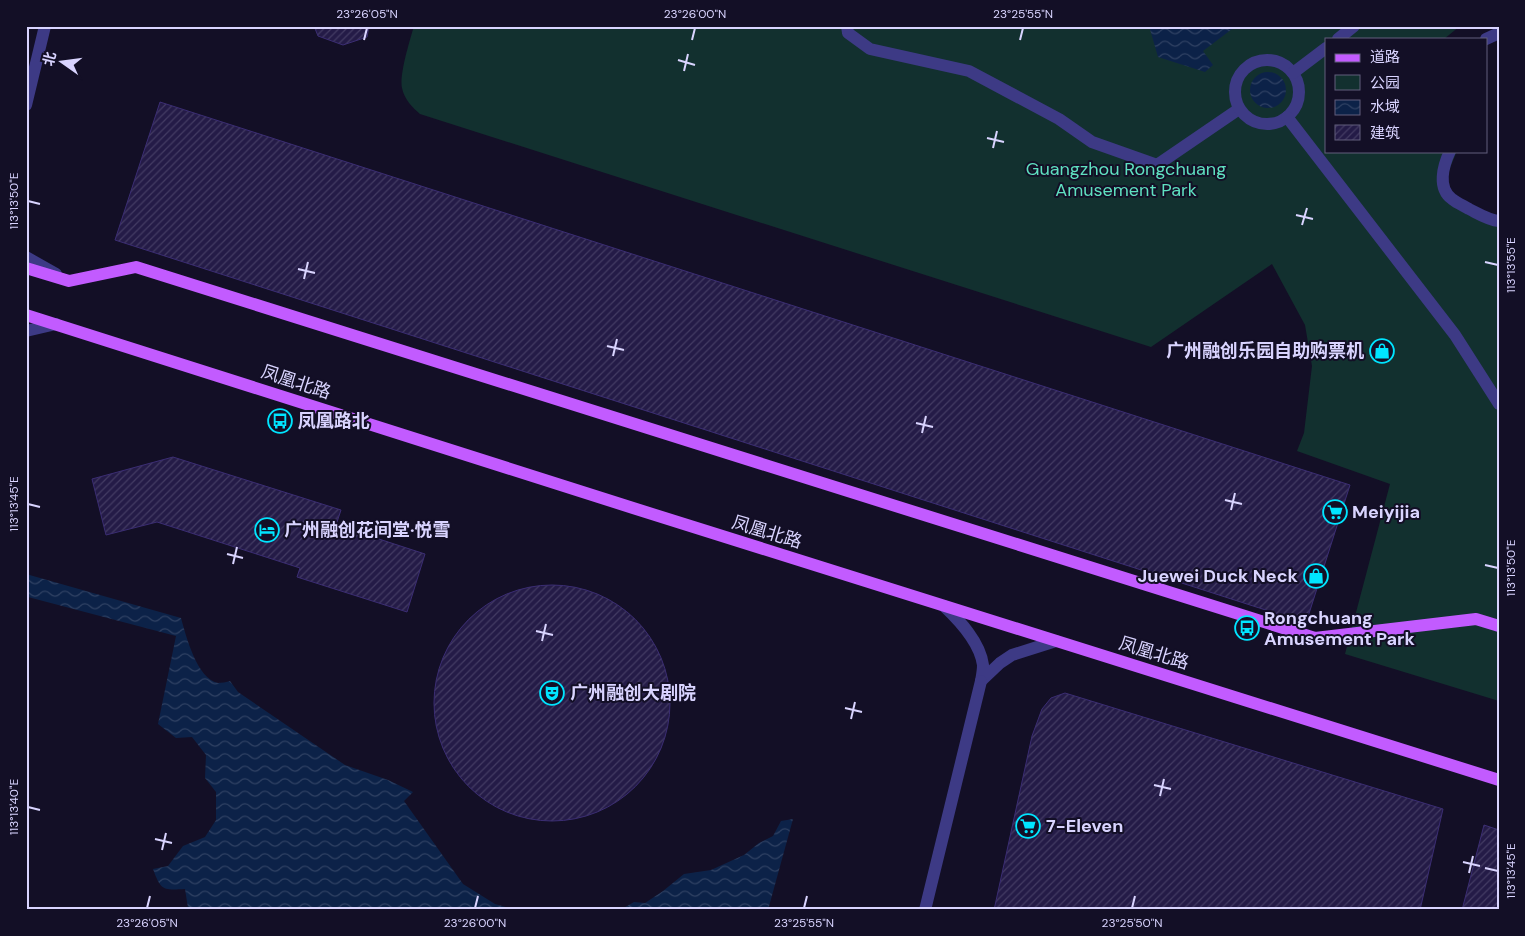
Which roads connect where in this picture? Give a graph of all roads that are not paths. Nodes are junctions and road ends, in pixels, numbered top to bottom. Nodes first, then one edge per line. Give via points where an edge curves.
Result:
1 (45, 26) edge
2 (847, 26) edge
3 (1354, 26) edge
4 (1339, 38) edge
5 (1325, 49) edge
6 (1293, 73) junction
7 (26, 105) edge
8 (1239, 109) junction
9 (1287, 117) junction
10 (1450, 152) edge
11 (1499, 221) edge
12 (26, 257) edge
13 (26, 268) edge
14 (69, 281) junction
15 (26, 315) edge
16 (56, 324) junction
17 (26, 331) edge
18 (1499, 404) edge
19 (944, 606) junction
20 (1499, 626) edge
21 (1056, 641) junction
22 (982, 681) junction
23 (1499, 780) edge
24 (925, 910) edge

1 - 7 street
2 - 8 street via 848,33 870,49 969,71 1060,119 1092,142 1157,165
3 - 4 street
5 - 6 street
6 - 8 street via 1280,62 1272,60 1249,65 1235,85
6 - 9 street via 1299,88 1298,96
8 - 9 street via 1257,123 1273,124
9 - 18 street via 1455,335
10 - 11 street via 1442,180 1444,190 1451,199
12 - 14 street
13 - 14 main road
14 - 20 main road via 136,267 1315,638 1476,619
15 - 16 main road, 凤凰北路
16 - 17 street
16 - 19 main road, 凤凰北路
19 - 21 main road, 凤凰北路
19 - 22 street via 957,618 980,652
21 - 22 street via 1012,655 1000,662
21 - 23 main road, 凤凰北路
22 - 24 street

